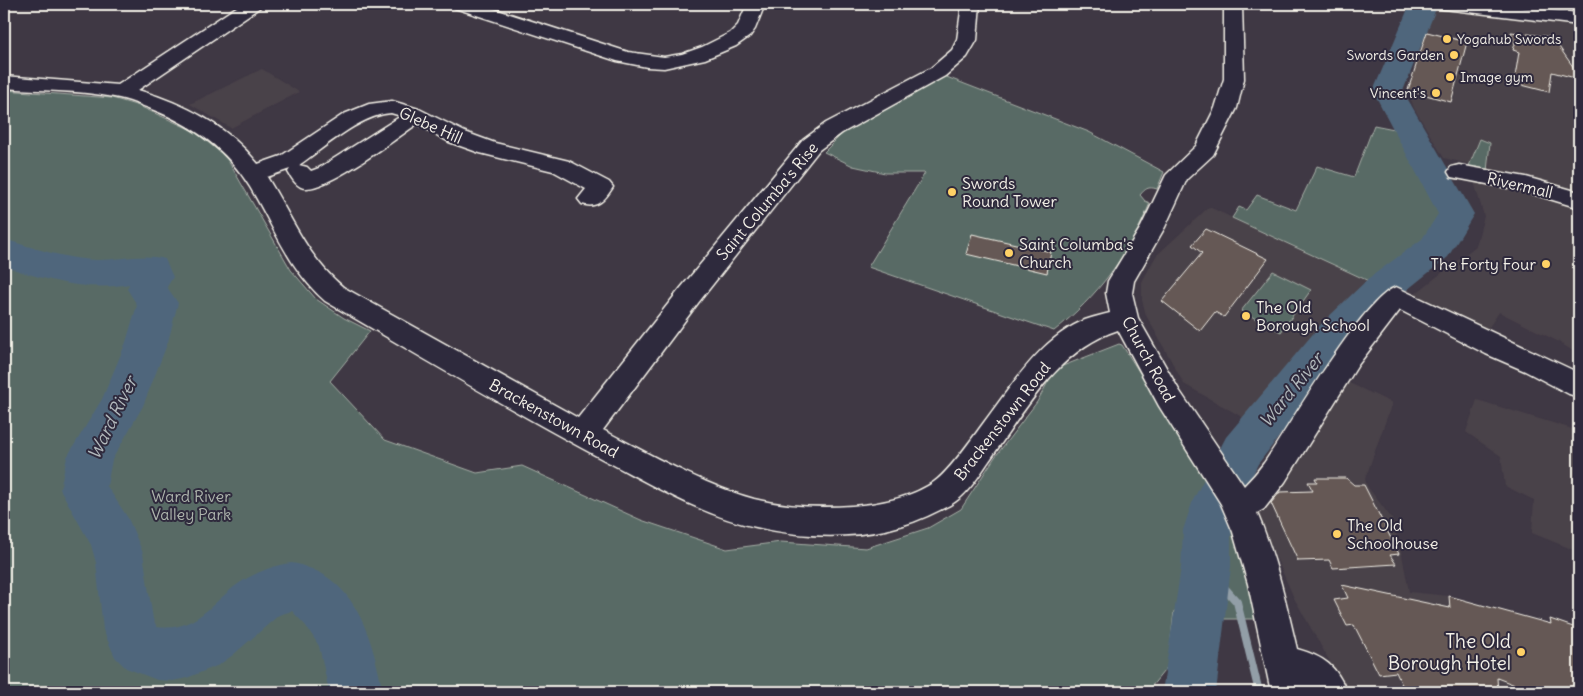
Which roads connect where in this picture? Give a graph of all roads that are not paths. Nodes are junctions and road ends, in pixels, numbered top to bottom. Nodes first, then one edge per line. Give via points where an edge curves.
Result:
1 (253, 4) edge
2 (461, 4) edge
3 (756, 4) edge
4 (971, 4) edge
5 (1234, 4) edge
6 (1450, 4) edge
7 (1579, 19) edge
8 (4, 82) edge
9 (121, 92) junction
10 (416, 116) junction
11 (298, 172) dead end
12 (1460, 172) dead end
13 (254, 174) junction
14 (590, 199) dead end
15 (1579, 200) edge
16 (1125, 318) junction
17 (1579, 386) edge
18 (582, 435) junction
19 (1236, 502) junction
20 (1286, 678) edge
21 (1329, 692) edge

1 - 9 street
2 - 3 street via 624,57 646,62 670,62 693,57 735,39 744,31
4 - 18 street, Saint Columba's Rise via 967,40 960,53 938,72 834,128 811,145
5 - 16 street, Church Road via 1231,95 1205,150 1177,176 1122,281 1119,293
6 - 7 street
8 - 9 street, Brackenstown Road
9 - 13 street, Brackenstown Road via 176,111 210,129 231,146
10 - 11 street via 327,172 307,181
10 - 13 street, Glebe Hill via 392,107 376,108 352,119 289,161
10 - 14 street, Glebe Hill via 472,143 560,166 601,188
12 - 15 street, Rivermall via 1526,184
13 - 18 street, Brackenstown Road via 290,243 320,282 349,303
16 - 18 street, Brackenstown Road via 1093,328 1046,362 972,462 946,490 914,508 872,519 829,522 755,513 718,501
16 - 19 street, Church Road via 1170,398
17 - 19 street via 1396,297 1348,357 1274,473 1253,499
19 - 20 street, Church Road via 1261,569
20 - 21 street via 1301,668 1316,674

